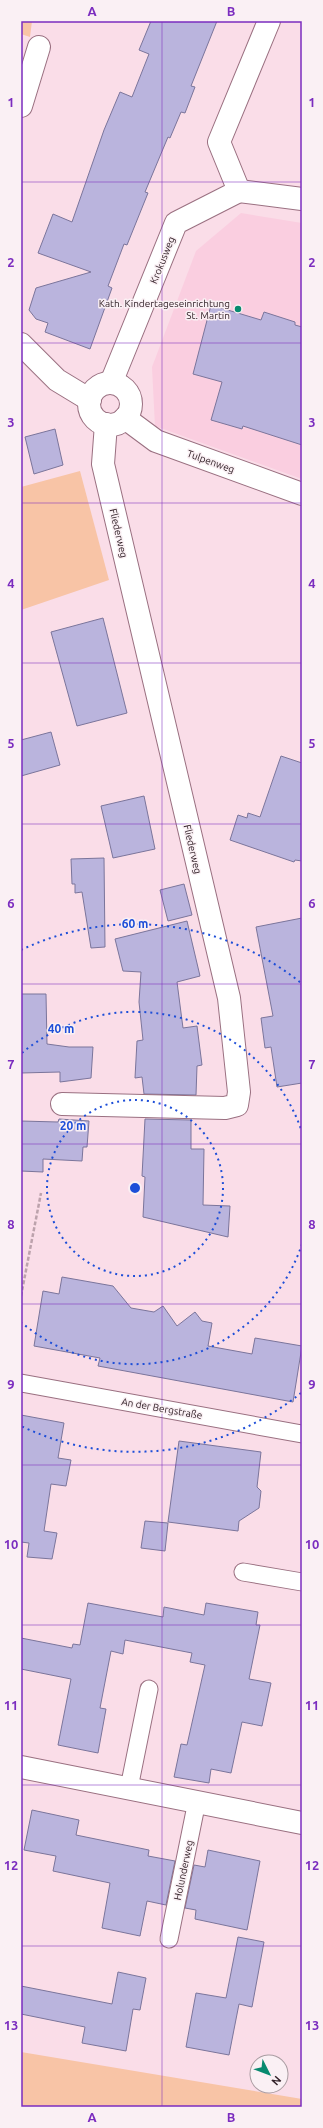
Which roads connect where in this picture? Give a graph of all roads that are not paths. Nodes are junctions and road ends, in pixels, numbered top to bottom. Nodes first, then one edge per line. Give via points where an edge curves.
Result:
1 (269, 21) edge
2 (39, 47) dead end
3 (21, 106) edge
4 (239, 191) junction
5 (302, 199) edge
6 (21, 344) edge
7 (111, 383) junction
8 (90, 400) junction
9 (116, 421) junction
10 (302, 494) edge
11 (62, 1104) dead end
12 (21, 1382) edge
13 (302, 1434) edge
14 (243, 1572) dead end
15 (302, 1582) edge
16 (150, 1689) dead end
17 (21, 1767) edge
18 (130, 1788) junction
19 (197, 1801) junction
20 (302, 1823) edge
21 (169, 1939) dead end

1 - 4 street via 219,142
2 - 3 street
4 - 5 street
4 - 7 street, Krokusweg via 176,223
6 - 8 street via 57,380
7 - 8 street via 100,386
7 - 9 street via 122,386 130,398 131,406
8 - 9 street via 91,413 96,419
9 - 10 street, Tulpenweg via 156,441
9 - 11 street, Fliederweg via 103,464 229,998 239,1092 237,1105 225,1108
12 - 13 lane, An der Bergstraße
14 - 15 lane
16 - 18 lane
17 - 18 street
18 - 19 street
19 - 20 street
19 - 21 lane, Holunderweg

